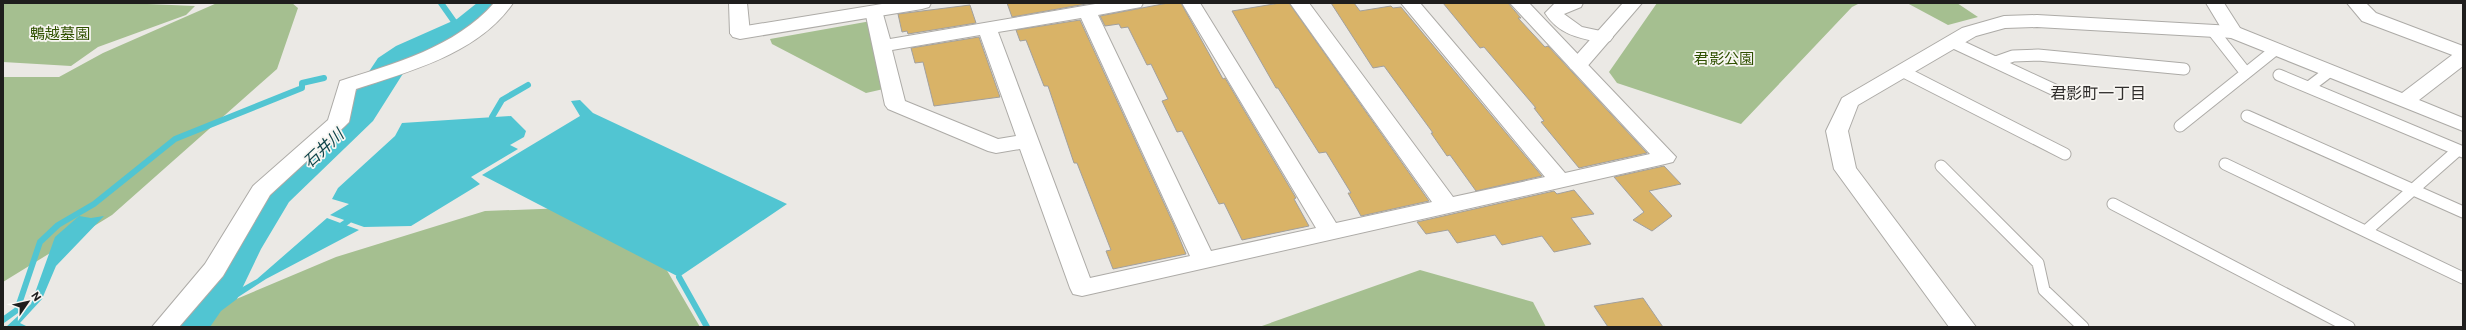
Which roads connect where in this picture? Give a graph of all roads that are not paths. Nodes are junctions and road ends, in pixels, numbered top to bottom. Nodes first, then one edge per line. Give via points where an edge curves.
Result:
1 (504, 3) edge
2 (738, 3) edge
3 (922, 3) edge
4 (1134, 3) edge
5 (1191, 3) edge
6 (1299, 3) edge
7 (1410, 3) edge
8 (1519, 3) edge
9 (1574, 3) edge
10 (1633, 3) edge
11 (2215, 3) edge
12 (2356, 3) edge
13 (874, 11) junction
14 (1087, 11) junction
15 (987, 28) junction
16 (2223, 32) junction
17 (1603, 37) junction
18 (1952, 42) junction
19 (882, 46) junction
20 (2275, 50) junction
21 (2463, 54) edge
22 (1996, 62) junction
23 (1578, 65) junction
24 (2184, 69) dead end
25 (1902, 71) junction
26 (2330, 71) junction
27 (2246, 73) junction
28 (2280, 75) dead end
29 (2309, 87) junction
30 (2059, 92) dead end
31 (2405, 101) junction
32 (2247, 116) dead end
33 (2463, 125) edge
34 (2180, 126) dead end
35 (1028, 141) junction
36 (2461, 151) edge
37 (2065, 154) dead end
38 (2225, 164) dead end
39 (1941, 166) dead end
40 (1560, 181) junction
41 (2413, 190) junction
42 (2113, 204) dead end
43 (1447, 206) junction
44 (2463, 212) edge
45 (2366, 231) junction
46 (1330, 232) junction
47 (1204, 261) junction
48 (2463, 278) edge
49 (165, 327) edge
50 (1963, 327) edge
51 (2083, 327) edge
52 (2349, 327) edge

1 - 49 street via 485,23 461,38 413,63 347,85 338,122 261,191 214,270
2 - 13 street via 740,33
3 - 13 street
4 - 14 street
5 - 46 street
6 - 43 street
7 - 40 street
8 - 23 street
9 - 17 street via 1554,13 1559,22 1575,31
10 - 17 street
11 - 16 street
12 - 21 street via 2369,17
13 - 19 street
14 - 15 street
14 - 47 street
15 - 19 street
15 - 35 street
16 - 18 street via 2037,21 2004,22 1969,32
16 - 20 street
16 - 27 lane
17 - 23 street
18 - 22 lane
18 - 25 street
19 - 35 street via 895,105 996,146
20 - 26 street
20 - 27 lane
21 - 31 street
22 - 24 lane via 2013,56 2038,55
22 - 30 lane
23 - 40 street via 1666,157
25 - 37 lane
25 - 50 street via 1849,102 1837,131 1845,170
26 - 29 lane
26 - 31 street
27 - 34 lane
28 - 29 lane
29 - 36 lane
31 - 33 street
32 - 41 lane
35 - 47 street via 1082,288
36 - 41 lane
38 - 45 lane
39 - 51 lane via 2038,263 2044,290
40 - 43 street
41 - 44 lane
41 - 45 lane
42 - 52 lane
43 - 46 street
45 - 48 lane
46 - 47 street

